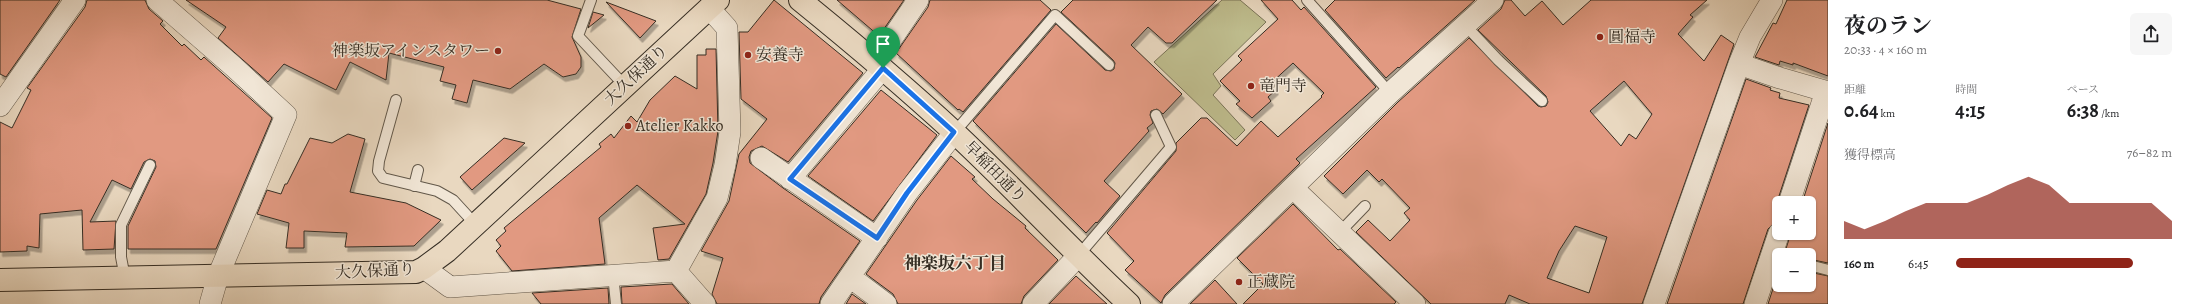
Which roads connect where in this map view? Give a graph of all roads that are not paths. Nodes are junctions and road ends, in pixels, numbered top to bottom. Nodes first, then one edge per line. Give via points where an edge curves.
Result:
1 (75, 0) edge
2 (157, 0) edge
3 (591, 0) edge
4 (800, 0) edge
5 (918, 0) edge
6 (1307, 0) edge
7 (1492, 0) edge
8 (1772, 0) edge
9 (714, 4) edge
10 (1466, 25) junction
11 (1739, 64) junction
12 (879, 65) junction
13 (1108, 65) dead end
14 (625, 86) junction
15 (1827, 91) edge
16 (1390, 93) junction
17 (396, 100) dead end
18 (1542, 101) dead end
19 (0, 106) edge
20 (1156, 115) dead end
21 (954, 132) junction
22 (761, 158) dead end
23 (150, 166) dead end
24 (418, 170) dead end
25 (790, 179) junction
26 (414, 186) junction
27 (1293, 188) junction
28 (1791, 196) edge
29 (1365, 206) dead end
30 (476, 224) junction
31 (1340, 232) junction
32 (877, 238) junction
33 (1078, 256) junction
34 (1772, 264) edge
35 (1816, 267) edge
36 (424, 268) junction
37 (1828, 270) edge
38 (676, 271) junction
39 (613, 274) junction
40 (218, 276) junction
41 (850, 276) junction
42 (125, 278) junction
43 (0, 280) edge
44 (210, 304) edge
45 (616, 304) edge
46 (705, 304) edge
47 (832, 304) edge
48 (886, 304) edge
49 (1033, 304) edge
50 (1128, 304) edge
51 (1173, 304) edge
52 (1415, 304) edge
53 (1654, 304) edge
54 (1755, 304) edge

1 - 19 street
2 - 40 street via 286,115
3 - 14 lane via 578,36
4 - 12 main road, 早稲田通り
5 - 12 street
6 - 16 lane
7 - 10 street
8 - 11 street via 1750,36
9 - 14 main road, 大久保通り
9 - 38 street via 727,28 730,132 717,198
10 - 16 street
10 - 18 lane via 1498,60
11 - 15 street
11 - 53 street
12 - 21 main road, 早稲田通り
12 - 25 street
13 - 21 lane via 1055,15
14 - 30 main road, 大久保通り
15 - 28 street
16 - 27 street
17 - 26 lane via 378,171 383,178
20 - 33 lane via 1172,147
21 - 32 street via 907,193
21 - 33 main road, 早稲田通り
22 - 25 street
23 - 42 lane via 121,225 121,257
24 - 26 lane
25 - 32 street
26 - 30 lane via 437,191 453,200
27 - 31 street
27 - 51 street
29 - 31 lane
30 - 36 main road, 大久保通り
31 - 52 street
32 - 41 street
33 - 49 street
33 - 50 main road, 早稲田通り
34 - 54 street
35 - 37 lane
36 - 39 street via 450,287
36 - 40 main road, 大久保通り via 408,272
38 - 39 street
38 - 46 street
39 - 45 lane
40 - 42 main road, 大久保通り
40 - 44 street
41 - 47 street
41 - 48 street
42 - 43 main road, 大久保通り

